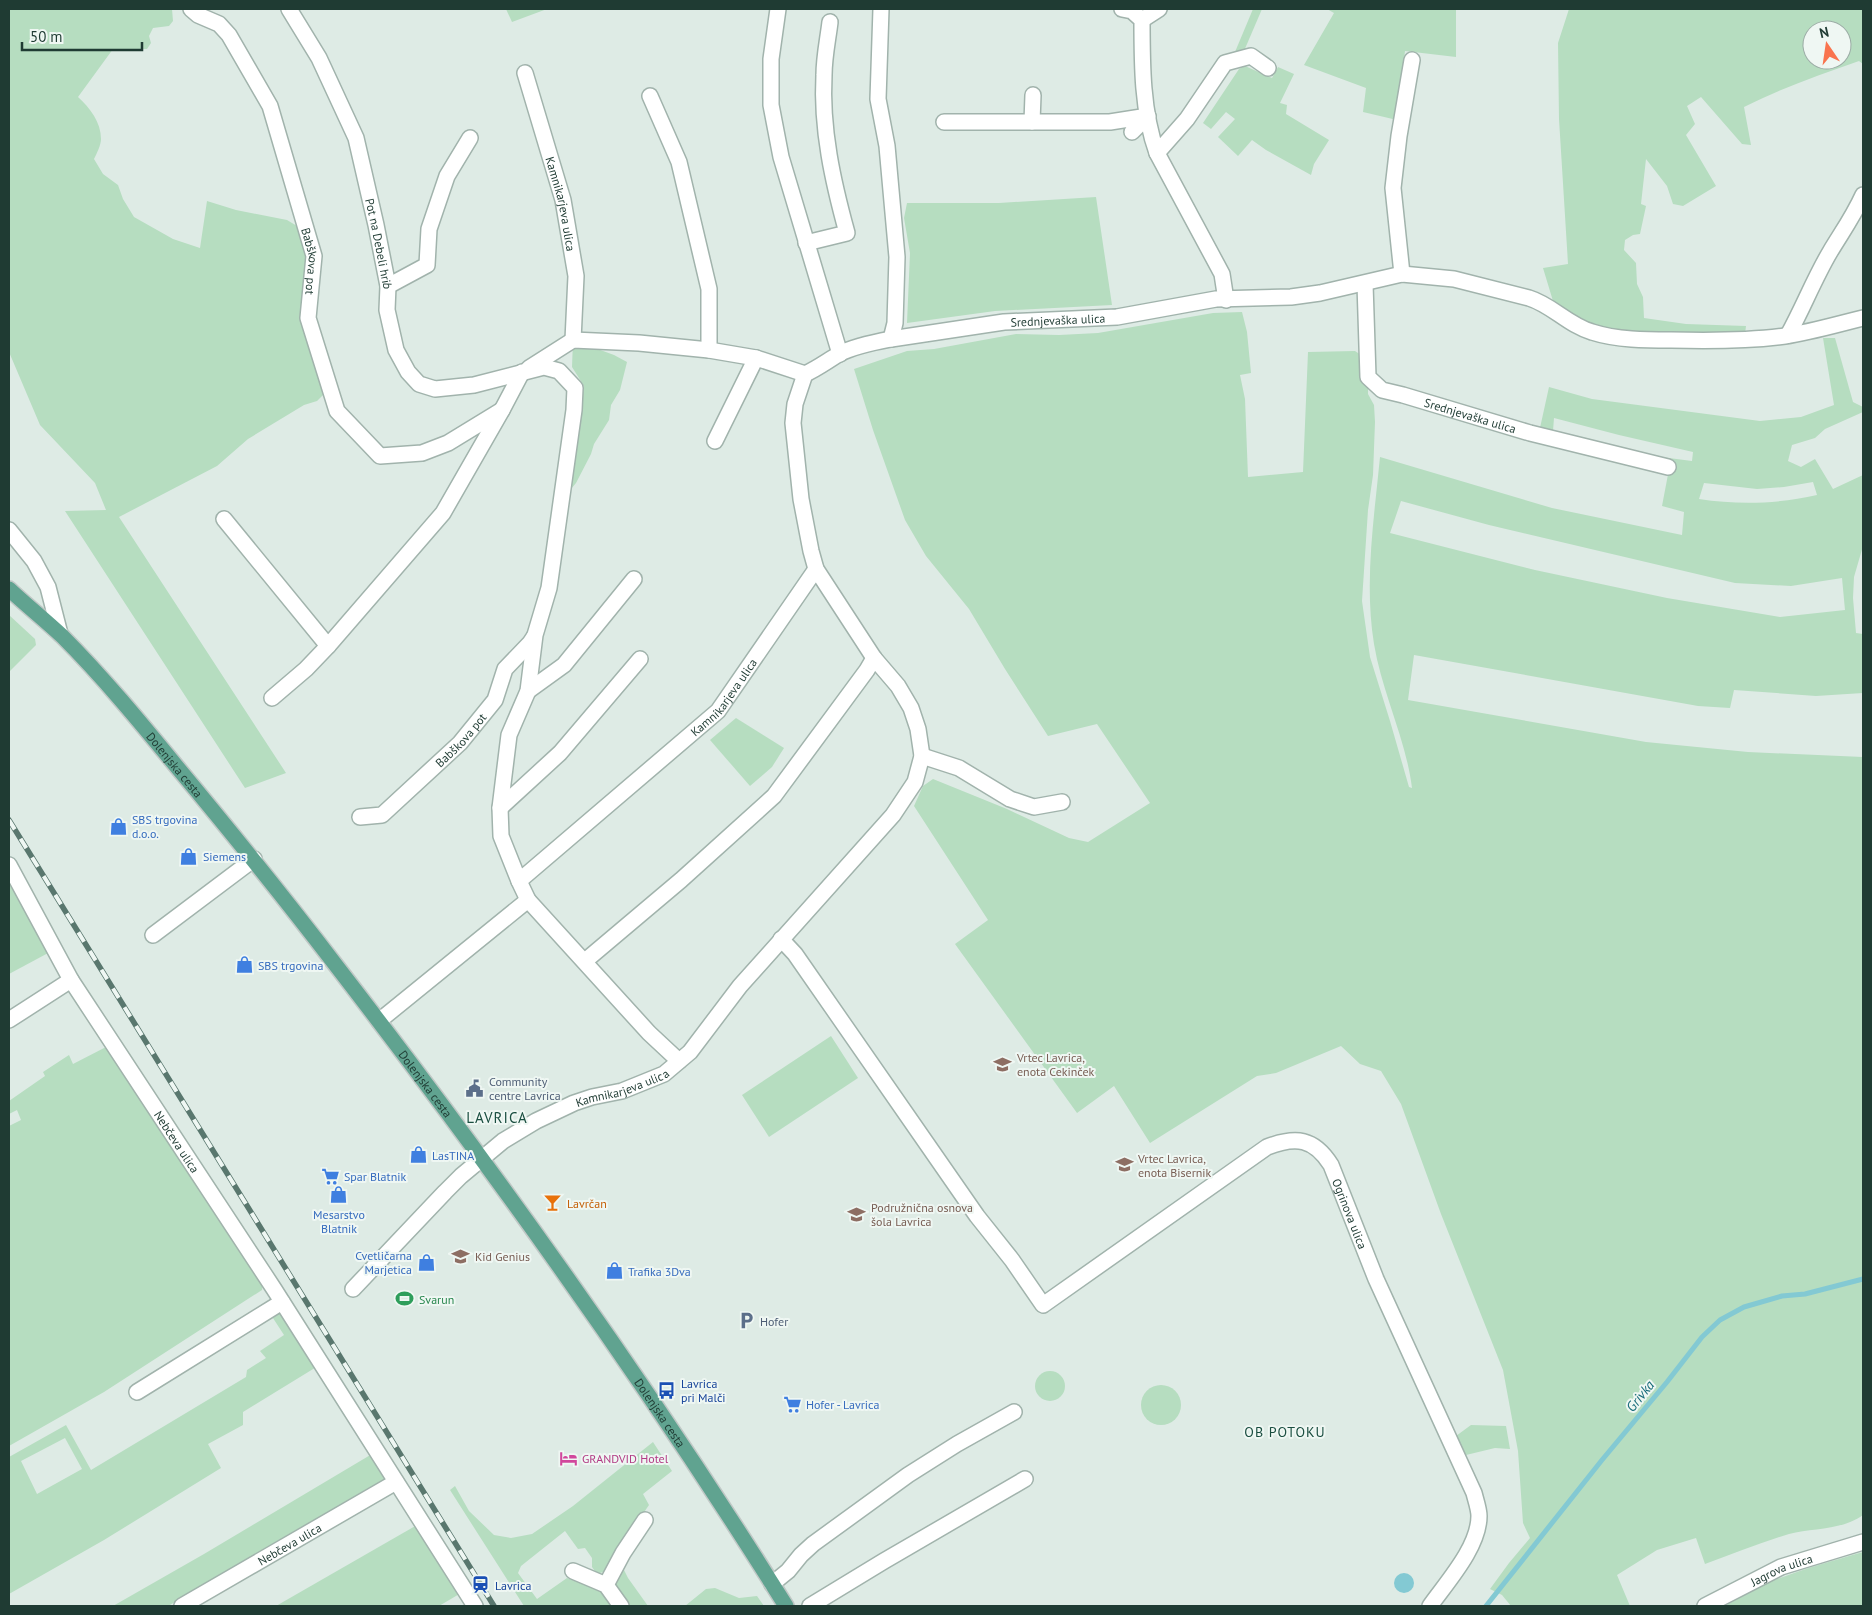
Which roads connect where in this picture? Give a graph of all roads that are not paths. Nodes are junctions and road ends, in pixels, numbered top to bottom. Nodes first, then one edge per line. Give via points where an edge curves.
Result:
1 (191, 9) edge
2 (289, 9) edge
3 (778, 9) edge
4 (881, 9) edge
5 (1122, 9) edge
6 (1159, 9) edge
7 (1142, 20) junction
8 (830, 22) dead end
9 (1412, 60) dead end
10 (1268, 68) dead end
11 (525, 73) dead end
12 (1032, 95) dead end
13 (650, 96) dead end
14 (1148, 116) junction
15 (944, 122) dead end
16 (1032, 122) junction
17 (1132, 132) dead end
18 (470, 138) dead end
19 (1158, 153) junction
20 (1863, 195) edge
21 (806, 243) junction
22 (1402, 274) junction
23 (1365, 284) junction
24 (388, 286) junction
25 (1226, 300) junction
26 (1863, 318) edge
27 (1788, 336) junction
28 (891, 339) junction
29 (573, 340) junction
30 (709, 350) junction
31 (840, 354) junction
32 (756, 358) junction
33 (522, 372) junction
34 (805, 374) junction
35 (502, 410) junction
36 (715, 441) dead end
37 (1668, 466) dead end
38 (224, 519) dead end
39 (9, 530) edge
40 (816, 569) junction
41 (634, 579) dead end
42 (9, 589) edge
43 (60, 634) junction
44 (535, 635) junction
45 (328, 646) junction
46 (874, 658) junction
47 (640, 659) dead end
48 (528, 691) junction
49 (272, 698) dead end
50 (922, 756) junction
51 (1062, 802) dead end
52 (500, 808) junction
53 (360, 817) dead end
54 (254, 859) junction
55 (9, 865) edge
56 (519, 882) junction
57 (528, 900) junction
58 (154, 935) dead end
59 (781, 939) junction
60 (585, 961) junction
61 (71, 980) junction
62 (9, 1020) edge
63 (379, 1021) junction
64 (679, 1061) junction
65 (482, 1159) junction
66 (352, 1290) dead end
67 (282, 1302) junction
68 (137, 1392) dead end
69 (1014, 1412) dead end
70 (1025, 1479) dead end
71 (396, 1482) junction
72 (645, 1520) dead end
73 (1863, 1542) edge
74 (572, 1571) dead end
75 (772, 1584) junction
76 (606, 1585) junction
77 (182, 1606) edge
78 (475, 1606) edge
79 (622, 1606) edge
80 (786, 1606) edge
81 (810, 1606) edge
82 (1430, 1606) edge
83 (1705, 1606) edge

1 - 35 street, Babškova pot via 219,24 229,34 270,106 314,256 308,318 337,412 380,456 422,453 448,443
2 - 24 street, Pot na Debeli hrib via 319,58 356,138
3 - 21 street via 771,59 772,104 781,157
4 - 28 street via 878,99 887,146 897,257 895,323
5 - 7 street via 1132,11
6 - 7 street
7 - 14 street
8 - 21 street via 824,75 825,109 833,180 847,233
9 - 22 street via 1398,136 1393,188
10 - 19 street via 1251,56 1225,63 1187,119
11 - 29 street, Kamnikarjeva ulica via 563,200 576,276
12 - 16 street
13 - 30 street via 679,162 708,289
14 - 16 street via 1110,122
14 - 17 street
14 - 19 street
15 - 16 street
18 - 24 street via 447,176 429,229 427,265
19 - 25 street via 1222,274
20 - 27 street via 1853,218 1814,281
21 - 31 street
22 - 23 street, Srednjevaška ulica
22 - 27 street, Srednjevaška ulica via 1454,279 1529,298 1541,302 1566,321 1592,332 1616,337 1729,341
23 - 25 street, Srednjevaška ulica via 1291,297
23 - 37 street, Srednjevaška ulica via 1368,376 1382,390 1530,433
24 - 33 street, Pot na Debeli hrib via 387,310 396,350 419,384 435,389 474,384
25 - 28 street, Srednjevaška ulica via 1216,299 1117,317 1004,322
26 - 27 street, Srednjevaška ulica
28 - 31 street, Srednjevaška ulica
29 - 30 street
29 - 33 street
30 - 32 street
31 - 34 street, Srednjevaška ulica
32 - 34 street
32 - 36 street
33 - 35 street
33 - 44 street, Babškova pot via 544,367 559,371 575,388 549,588
34 - 40 street, Kamnikarjeva ulica via 795,404 793,423 801,499
35 - 45 street via 442,513
38 - 45 street
39 - 43 street, Dolenjska cesta via 34,560 48,587
40 - 46 street, Kamnikarjeva ulica
40 - 56 street, Kamnikarjeva ulica via 718,711
41 - 48 street via 564,665
42 - 43 main road, Dolenjska cesta
43 - 54 main road, Dolenjska cesta via 103,679
44 - 48 street, Babškova pot
44 - 53 street, Babškova pot via 505,669 495,700 460,744 382,815
45 - 49 street
46 - 50 street, Kamnikarjeva ulica via 898,686 911,708
46 - 60 street via 774,796
47 - 52 street via 560,753
48 - 52 street, Babškova pot via 509,735
50 - 51 street via 959,768 1010,799 1034,807
50 - 59 street, Kamnikarjeva ulica via 915,782 893,815
52 - 56 street, Babškova pot via 501,836
54 - 58 street
54 - 63 main road, Dolenjska cesta
55 - 61 street, Nebčeva ulica
56 - 57 street, Babškova pot
57 - 60 street, Babškova pot
57 - 63 street
59 - 64 street, Kamnikarjeva ulica via 690,1052
59 - 82 street, Ogrinova ulica via 795,954 977,1216 1043,1305 1267,1147 1282,1141 1298,1140 1323,1152 1332,1165 1376,1279 1474,1493 1479,1515 1477,1530 1464,1559
60 - 64 street, Babškova pot via 649,1033
61 - 62 street
61 - 67 street, Nebčeva ulica
63 - 65 main road, Dolenjska cesta
64 - 65 street, Kamnikarjeva ulica via 664,1074 645,1082 592,1097 536,1121 503,1141
65 - 66 street, Kamnikarjeva ulica via 445,1192
65 - 75 main road, Dolenjska cesta via 545,1244 673,1430
67 - 68 street
67 - 71 street, Nebčeva ulica
69 - 75 street via 908,1475 813,1544
70 - 81 street
71 - 77 street, Nebčeva ulica
71 - 78 street, Nebčeva ulica
72 - 76 street
73 - 83 street, Jagrova ulica via 1781,1567
74 - 76 street
75 - 80 main road, Dolenjska cesta
76 - 79 street

